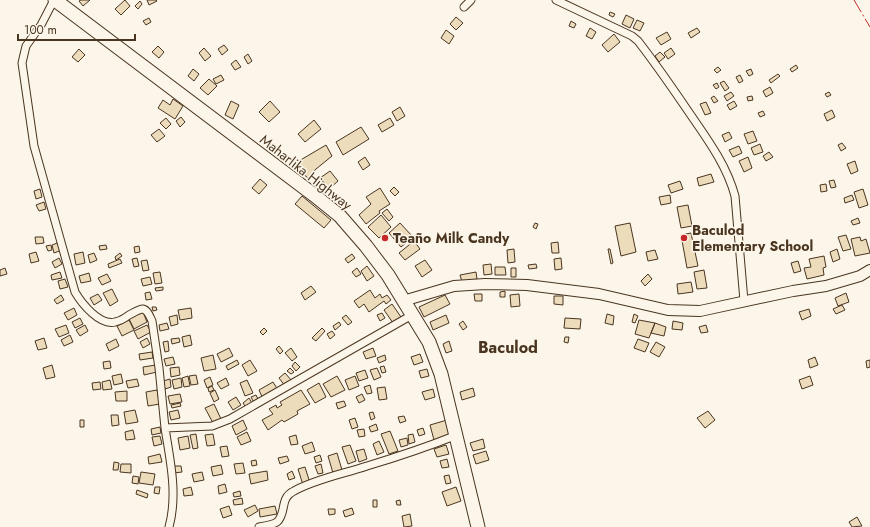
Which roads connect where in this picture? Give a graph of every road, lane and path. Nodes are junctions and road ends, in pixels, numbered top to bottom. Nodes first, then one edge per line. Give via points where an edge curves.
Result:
1 (54, 0) edge
2 (471, 0) edge
3 (556, 0) edge
4 (464, 7) dead end
5 (870, 270) edge
6 (404, 301) junction
7 (744, 301) junction
8 (412, 315) junction
9 (165, 428) junction
10 (457, 435) junction
11 (169, 527) edge
12 (260, 527) edge
13 (478, 527) edge

1 - 6 highway, Maharlika Highway via 340,216 388,275
1 - 9 street via 26,46 22,63 34,146 80,302 95,316 109,323 143,309 149,314 159,368
2 - 4 street
3 - 7 street via 638,41 703,133 732,183
5 - 7 street via 860,276 826,286 792,290
6 - 7 street via 454,286 485,284 527,285 599,294 681,312 700,311
6 - 8 highway, Maharlika Highway
8 - 9 street via 230,419 212,426
8 - 10 highway, Maharlika Highway via 429,342 441,374
9 - 11 street via 174,504
10 - 12 street via 294,491 285,498 280,518 273,524
10 - 13 highway, Maharlika Highway

